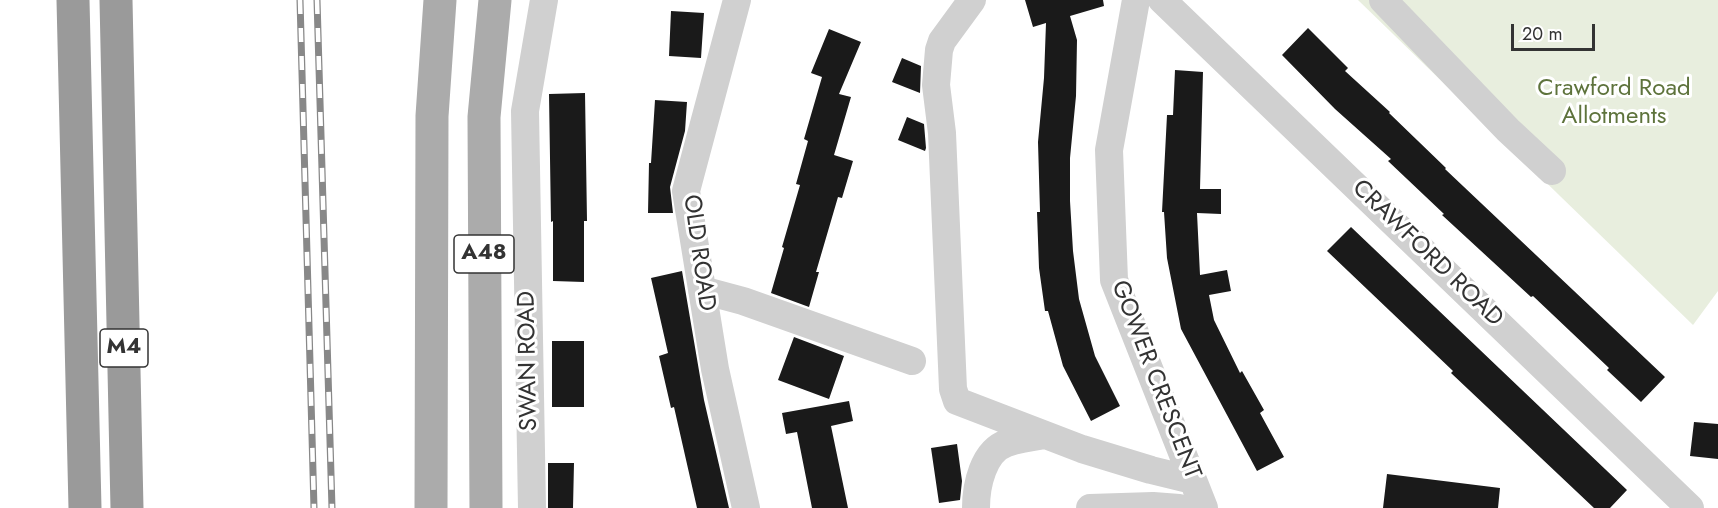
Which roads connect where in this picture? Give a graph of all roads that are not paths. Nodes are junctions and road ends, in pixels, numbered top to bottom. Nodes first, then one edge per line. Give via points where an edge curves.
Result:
1 (73, 0) edge
2 (116, 0) edge
3 (440, 0) edge
4 (495, 0) edge
5 (544, 0) edge
6 (737, 0) edge
7 (972, 0) edge
8 (1136, 0) edge
9 (1162, 0) edge
10 (1383, 0) edge
11 (1552, 171) dead end
12 (702, 290) junction
13 (912, 361) dead end
14 (1045, 435) junction
15 (1192, 480) junction
16 (85, 508) edge
17 (128, 508) edge
18 (431, 508) edge
19 (486, 508) edge
20 (532, 508) edge
21 (746, 508) edge
22 (976, 508) edge
23 (1090, 508) edge
24 (1179, 508) edge
25 (1204, 508) edge
26 (1690, 508) edge

1 - 16 highway, M4
2 - 17 highway, M4
3 - 18 main road, A48 via 432,116
4 - 19 main road, A48 via 484,117
5 - 20 street, SWAN ROAD via 525,111
6 - 12 street, OLD ROAD via 686,191
7 - 14 street via 942,41 936,84 942,133 953,388 957,401
8 - 15 street, GOWER CRESCENT via 1109,150 1114,280
9 - 26 street, CRAWFORD ROAD
10 - 11 street
12 - 13 street
12 - 21 street, OLD ROAD
14 - 15 street
14 - 22 street via 1005,444 994,451 981,475
15 - 25 street, GOWER CRESCENT
23 - 24 street

